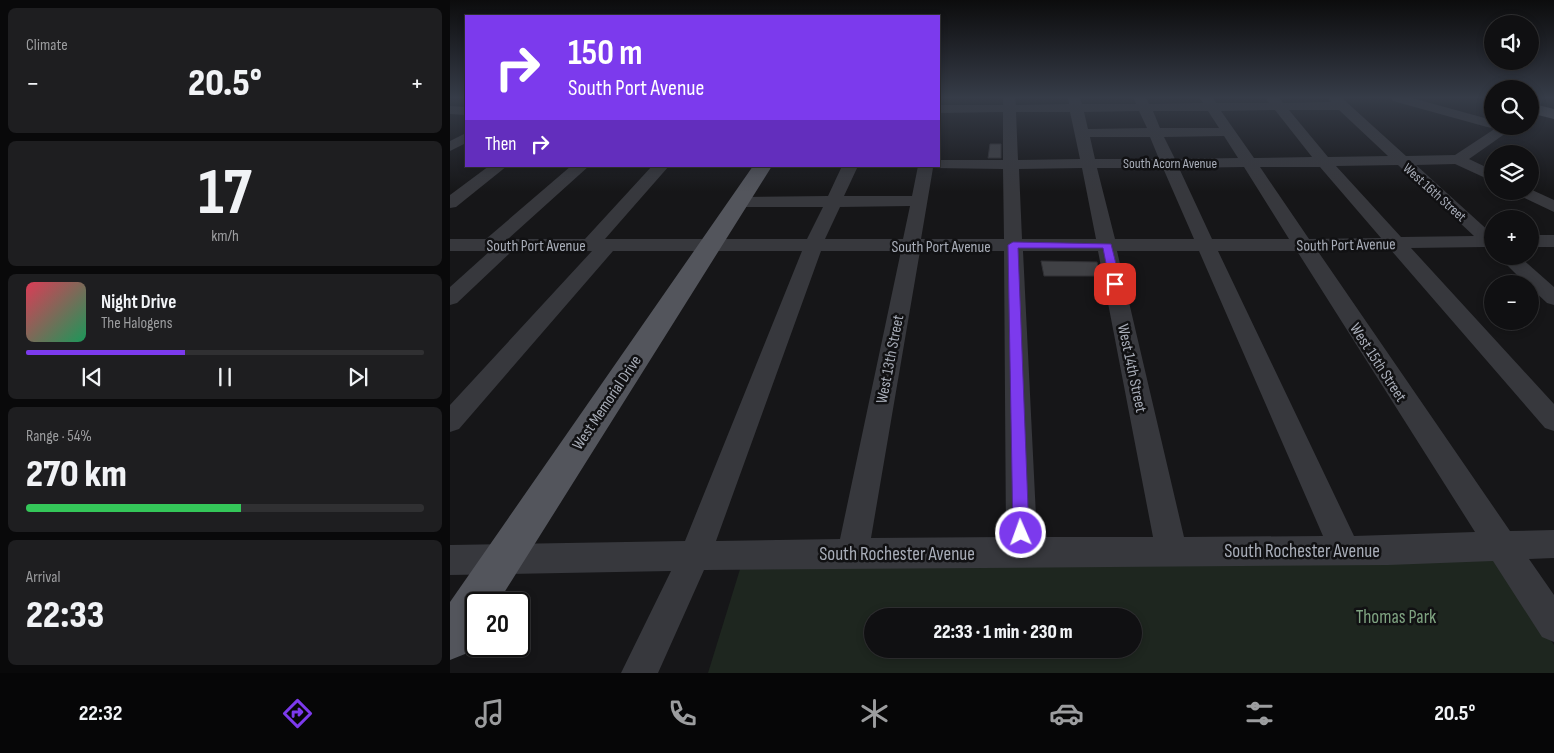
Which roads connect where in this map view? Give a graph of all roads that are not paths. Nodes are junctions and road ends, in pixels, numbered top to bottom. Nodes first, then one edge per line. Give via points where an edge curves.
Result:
1 (1009, 129) edge
2 (1081, 129) edge
3 (1225, 129) edge
4 (1298, 129) edge
5 (1367, 129) edge
6 (1156, 132) junction
7 (1227, 132) junction
8 (1082, 133) junction
9 (1490, 135) edge
10 (465, 138) edge
11 (450, 147) edge
12 (1458, 159) junction
13 (1401, 161) junction
14 (1324, 162) junction
15 (1090, 163) junction
16 (1170, 163) junction
17 (1247, 163) junction
18 (1010, 164) junction
19 (940, 165) edge
20 (498, 167) edge
21 (580, 167) edge
22 (660, 167) edge
23 (762, 167) edge
24 (850, 167) edge
25 (926, 167) edge
26 (1484, 172) edge
27 (920, 200) junction
28 (1539, 200) edge
29 (740, 202) junction
30 (834, 202) junction
31 (450, 203) edge
32 (1554, 207) edge
33 (1484, 235) edge
34 (1539, 241) edge
35 (1554, 241) edge
36 (1484, 242) edge
37 (1204, 244) junction
38 (1395, 244) junction
39 (450, 245) edge
40 (499, 245) junction
41 (1013, 245) junction
42 (1302, 245) junction
43 (598, 246) junction
44 (710, 246) junction
45 (813, 246) junction
46 (910, 246) junction
47 (1107, 246) junction
48 (1517, 265) edge
49 (450, 298) edge
50 (1554, 298) edge
51 (1554, 421) edge
52 (450, 422) edge
53 (1554, 544) edge
54 (1500, 545) junction
55 (1171, 550) junction
56 (1345, 550) junction
57 (1022, 552) junction
58 (852, 553) junction
59 (696, 555) junction
60 (502, 559) junction
61 (450, 560) edge
62 (1554, 625) edge
63 (450, 639) edge
64 (639, 673) edge

1 - 18 street
2 - 8 street, West 14th Street
3 - 7 street, West 15th Street
4 - 14 street
5 - 13 street, West 16th Street
6 - 7 street
6 - 8 street
6 - 16 street
7 - 17 street, West 15th Street
8 - 15 street, West 14th Street
9 - 12 street
10 - 11 street
12 - 13 street, South Acorn Avenue
12 - 26 street
13 - 14 street, South Acorn Avenue
13 - 33 street, West 16th Street
14 - 17 street, South Acorn Avenue
14 - 38 street
15 - 16 street, South Acorn Avenue
15 - 18 street, South Acorn Avenue
15 - 47 street, West 14th Street
16 - 17 street, South Acorn Avenue
16 - 37 street
17 - 42 street, West 15th Street
18 - 19 street, South Acorn Avenue
18 - 41 street
20 - 31 street
21 - 40 street
22 - 43 street
23 - 29 main road, West Memorial Drive
24 - 30 street
25 - 27 street, West 13th Street
27 - 30 street
27 - 46 street, West 13th Street
28 - 32 street
29 - 30 street
29 - 44 main road, West Memorial Drive
30 - 45 street
34 - 35 street
36 - 38 street, South Port Avenue
37 - 42 street, South Port Avenue
37 - 47 street, South Port Avenue
37 - 56 street
38 - 42 street, South Port Avenue
38 - 51 street
39 - 40 street, South Port Avenue
40 - 43 street, South Port Avenue
40 - 49 street
41 - 46 street, South Port Avenue
41 - 47 street, South Port Avenue
41 - 57 street
42 - 54 street, West 15th Street
43 - 44 street, South Port Avenue
43 - 52 street
44 - 45 street, South Port Avenue
44 - 60 main road, West Memorial Drive
45 - 46 street, South Port Avenue
45 - 59 street
46 - 58 street, West 13th Street
47 - 55 street, West 14th Street
48 - 50 street
53 - 54 street, South Rochester Avenue
54 - 56 street, South Rochester Avenue
54 - 62 street, West 15th Street
55 - 56 street, South Rochester Avenue
55 - 57 street, South Rochester Avenue
57 - 58 street, South Rochester Avenue
58 - 59 street, South Rochester Avenue
59 - 60 street, South Rochester Avenue
59 - 64 street
60 - 61 street, South Rochester Avenue
60 - 63 main road, West Memorial Drive

